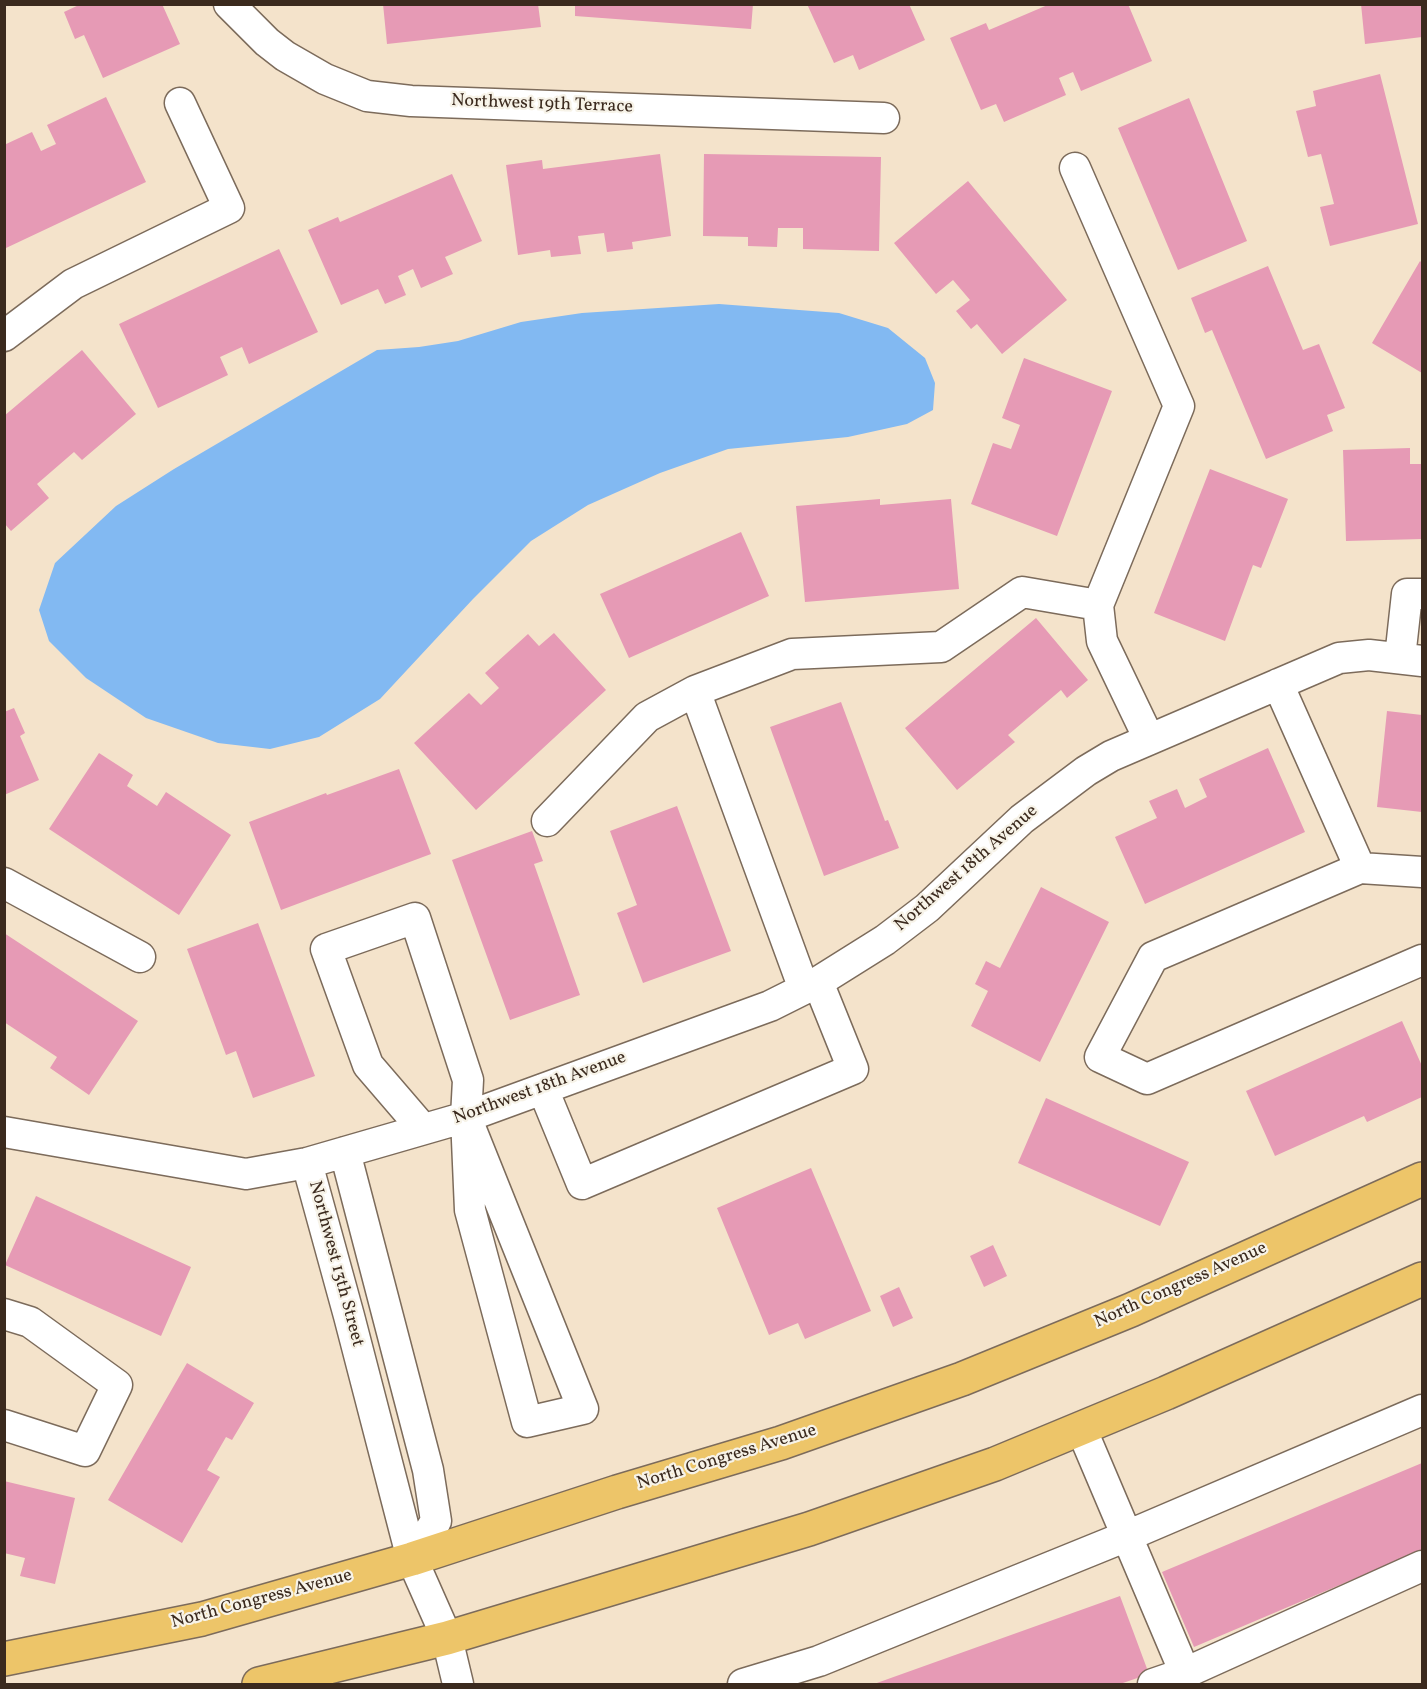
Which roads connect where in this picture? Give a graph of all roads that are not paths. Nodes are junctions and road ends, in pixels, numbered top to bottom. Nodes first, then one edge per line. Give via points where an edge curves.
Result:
1 (229, 4) edge
2 (180, 103) dead end
3 (884, 118) dead end
4 (1074, 168) dead end
5 (4, 336) edge
6 (1422, 594) edge
7 (1098, 605) junction
8 (1411, 659) edge
9 (1278, 684) junction
10 (695, 691) junction
11 (1149, 740) junction
12 (547, 821) dead end
13 (1360, 868) junction
14 (1422, 872) edge
15 (4, 883) edge
16 (140, 957) dead end
17 (1422, 960) edge
18 (811, 986) junction
19 (543, 1089) junction
20 (466, 1117) junction
21 (423, 1129) junction
22 (4, 1132) edge
23 (345, 1152) junction
24 (307, 1163) junction
25 (1422, 1179) edge
26 (1422, 1279) edge
27 (4, 1314) edge
28 (1422, 1410) edge
29 (4, 1425) edge
30 (1081, 1428) junction
31 (1126, 1536) junction
32 (412, 1559) junction
33 (1422, 1566) edge
34 (447, 1638) junction
35 (4, 1659) edge
36 (1185, 1673) junction
37 (259, 1684) edge
38 (458, 1684) edge
39 (743, 1684) edge
40 (1153, 1684) edge

1 - 3 street, Northwest 19th Terrace via 285,56 325,79 367,96
2 - 5 street via 229,208 73,284
4 - 7 street via 1179,406
6 - 8 street via 1407,594
7 - 10 street via 1022,592 941,647 792,654
7 - 11 street via 1102,641
8 - 9 street, Northwest 18th Avenue via 1369,655 1339,658
9 - 11 street, Northwest 18th Avenue
9 - 13 street
10 - 12 street via 647,717
10 - 18 street
11 - 18 street, Northwest 18th Avenue via 1086,771 1022,819 927,908 885,940
13 - 14 street
13 - 17 street via 1153,957 1100,1057 1147,1079
15 - 16 street
18 - 19 street, Northwest 18th Avenue via 770,1006
18 - 19 street via 854,1069 582,1184
19 - 20 street, Northwest 18th Avenue
20 - 20 street via 470,1210 527,1422 583,1409
20 - 21 street, Northwest 18th Avenue
20 - 21 street via 468,1080 415,918 326,949 368,1065
21 - 23 street, Northwest 18th Avenue
22 - 24 street, Northwest 13th Street via 246,1174
23 - 24 street, Northwest 18th Avenue
23 - 32 street, Northwest 13th Street via 428,1470 436,1521
24 - 32 street, Northwest 13th Street
25 - 32 main road, North Congress Avenue via 1131,1310 962,1379 781,1443
26 - 30 main road
27 - 29 street via 30,1322 117,1385 85,1451
28 - 31 street
30 - 31 street
30 - 34 main road via 995,1464 809,1529
31 - 36 street
31 - 39 street via 819,1661
32 - 34 street, Northwest 13th Street
32 - 35 main road, North Congress Avenue via 202,1619
33 - 36 street
34 - 37 main road
34 - 38 street, Northwest 13th Street
36 - 40 street

